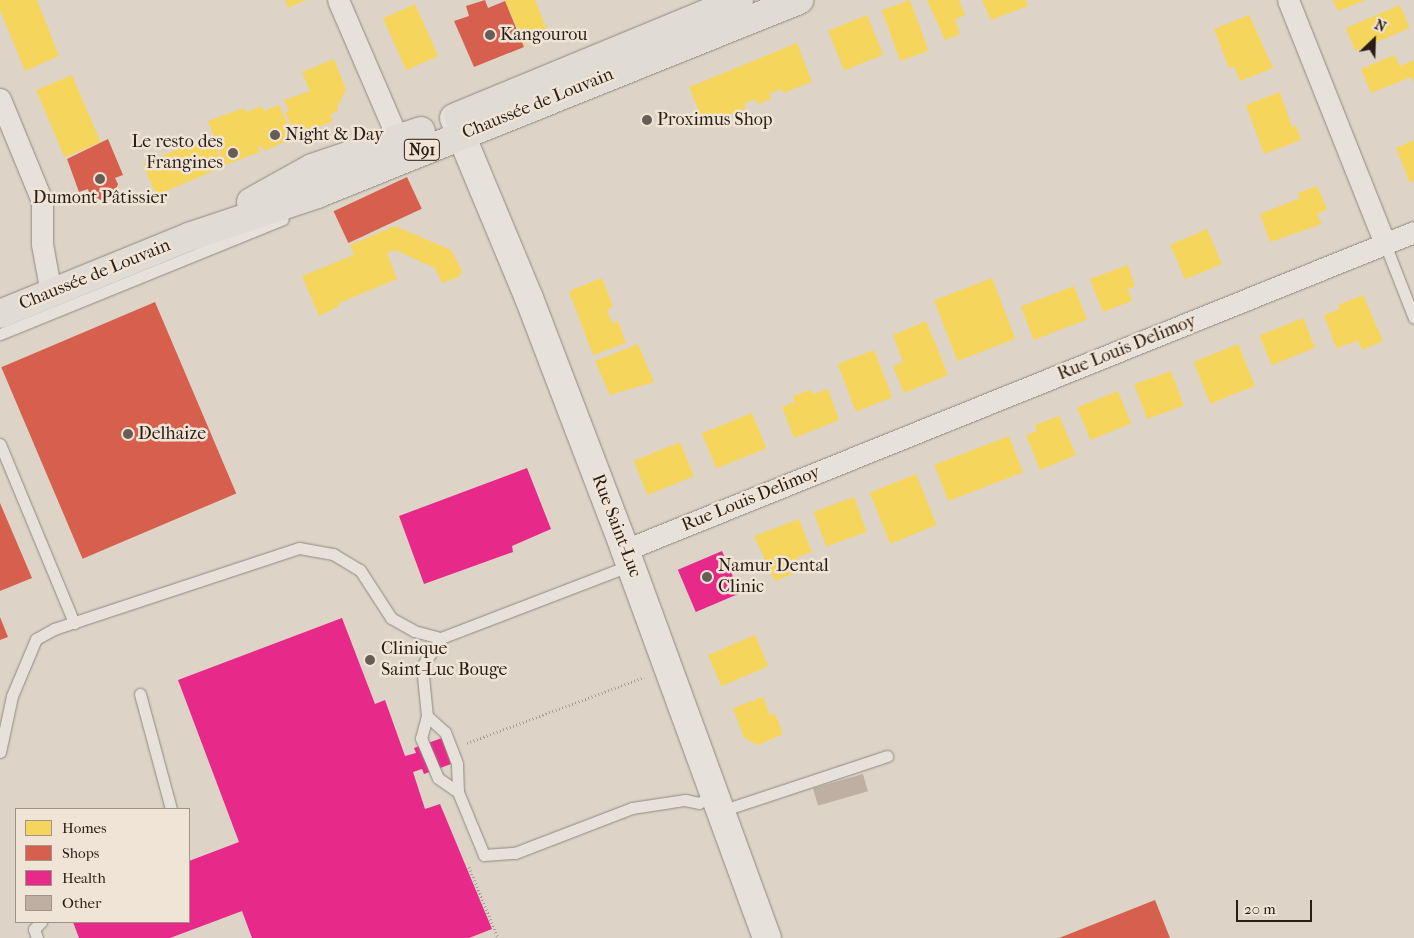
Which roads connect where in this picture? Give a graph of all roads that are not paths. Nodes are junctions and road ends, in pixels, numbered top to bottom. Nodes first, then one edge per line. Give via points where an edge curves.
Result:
1 (338, 0) edge
2 (739, 0) edge
3 (799, 0) edge
4 (1288, 0) edge
5 (0, 99) edge
6 (460, 133) junction
7 (402, 149) junction
8 (1414, 232) edge
9 (1385, 244) junction
10 (51, 293) junction
11 (0, 314) edge
12 (1414, 318) edge
13 (0, 334) edge
14 (0, 444) edge
15 (628, 557) junction
16 (74, 623) junction
17 (441, 638) junction
18 (140, 694) dead end
19 (12, 696) junction
20 (0, 698) edge
21 (427, 716) junction
22 (0, 752) edge
23 (887, 756) dead end
24 (458, 792) junction
25 (718, 803) junction
26 (171, 808) edge
27 (39, 923) edge
28 (37, 938) edge
29 (766, 938) edge

1 - 7 street
2 - 6 main road, Chaussée de Louvain / N91
3 - 6 main road, Chaussée de Louvain / N91
4 - 9 street
5 - 10 street via 42,201 42,244
6 - 7 main road, Chaussée de Louvain / N91
6 - 13 lane
6 - 15 street, Rue Saint-Luc via 529,298
7 - 10 main road, Chaussée de Louvain / N91 via 316,194 191,236
8 - 9 street, Rue Louis Delimoy
9 - 12 lane
9 - 15 street, Rue Louis Delimoy
10 - 11 main road, Chaussée de Louvain / N91
14 - 16 lane
15 - 17 lane
15 - 25 street, Rue Saint-Luc
16 - 17 lane via 299,548 333,554 360,570 391,618 414,631
16 - 19 lane via 36,639
17 - 21 lane via 422,666
18 - 26 lane
19 - 20 lane
19 - 22 lane
21 - 24 lane via 445,732 452,748 457,764
21 - 24 lane via 421,738 438,778
23 - 25 lane
24 - 25 lane via 484,855 515,853 632,808 685,800
25 - 29 street, Rue Saint-Luc
27 - 28 lane via 34,929

